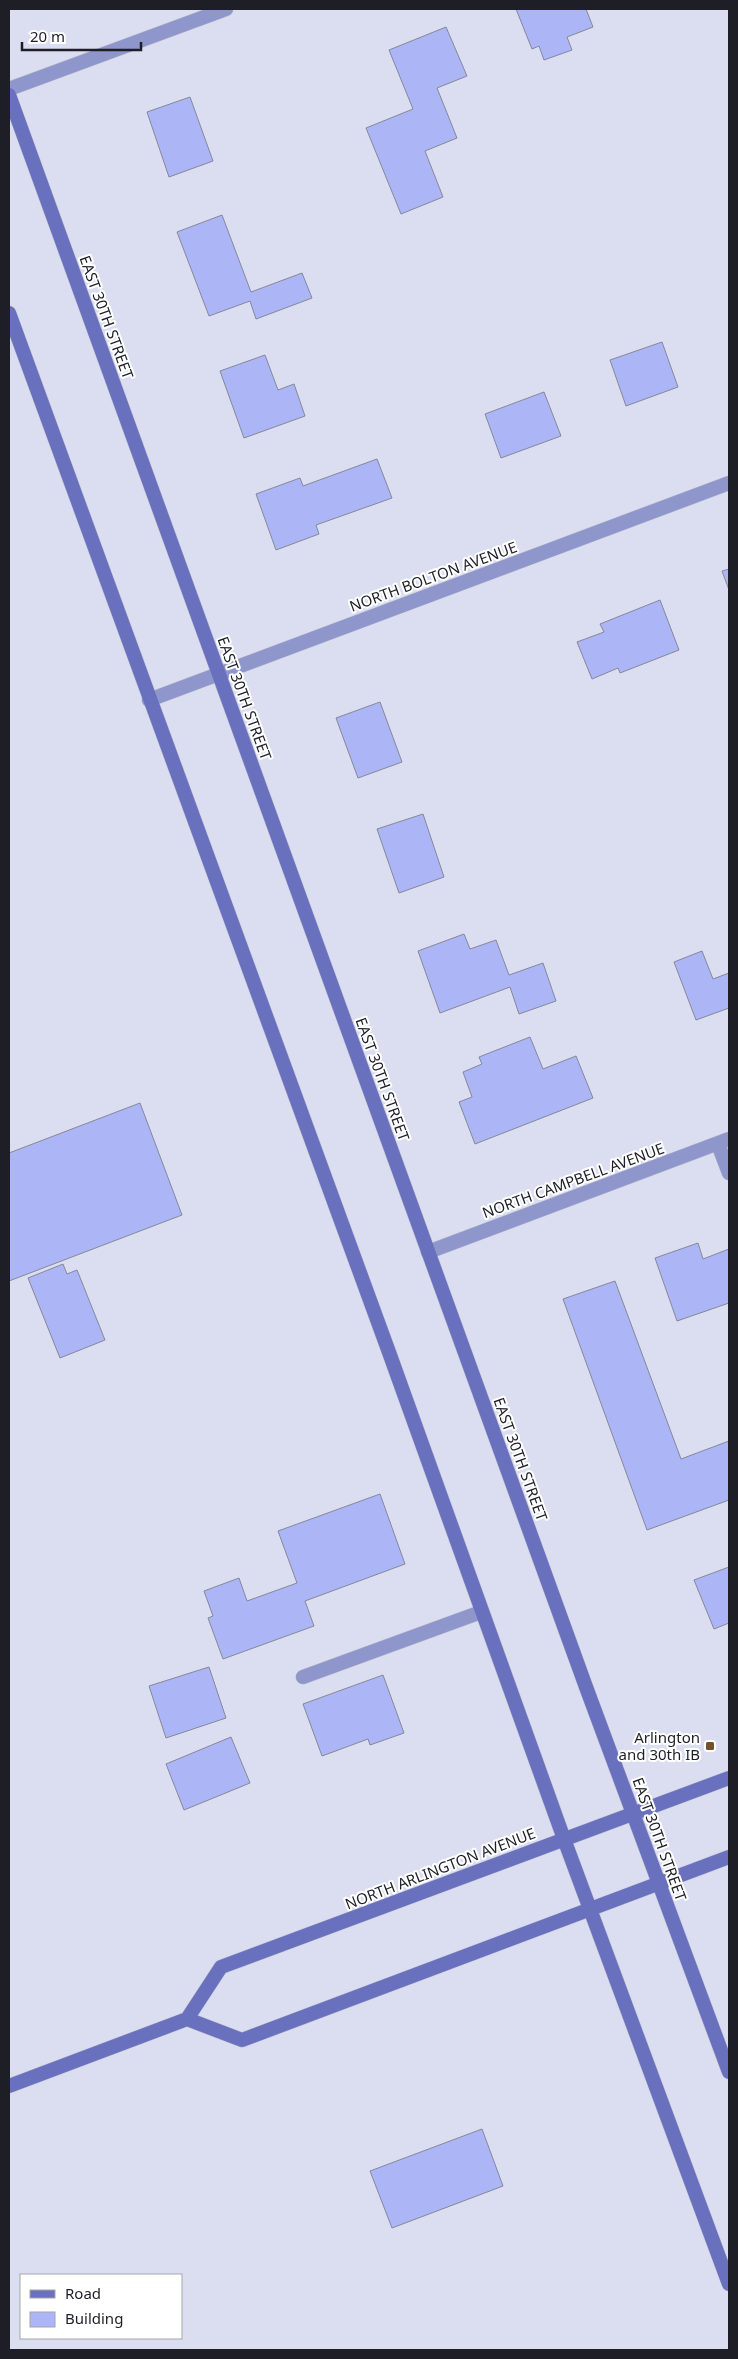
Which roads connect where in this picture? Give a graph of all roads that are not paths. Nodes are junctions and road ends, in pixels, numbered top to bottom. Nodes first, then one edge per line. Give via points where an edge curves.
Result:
1 (226, 9) edge
2 (9, 88) edge
3 (9, 95) edge
4 (9, 313) edge
5 (729, 483) edge
6 (218, 673) junction
7 (149, 700) junction
8 (724, 1142) edge
9 (729, 1173) edge
10 (428, 1252) junction
11 (481, 1612) junction
12 (304, 1677) dead end
13 (729, 1778) edge
14 (634, 1813) junction
15 (564, 1839) junction
16 (729, 1857) edge
17 (659, 1884) junction
18 (590, 1909) junction
19 (187, 2019) junction
20 (729, 2072) edge
21 (9, 2086) edge
22 (729, 2284) edge

1 - 2 street
3 - 6 main road, EAST 30TH STREET
4 - 7 main road
5 - 6 street, NORTH BOLTON AVENUE
6 - 7 street, NORTH BOLTON AVENUE
6 - 10 main road, EAST 30TH STREET
7 - 11 main road
8 - 9 street
8 - 10 street, NORTH CAMPBELL AVENUE
10 - 14 main road, EAST 30TH STREET
11 - 12 street
11 - 15 main road
13 - 14 main road, NORTH ARLINGTON AVENUE
14 - 15 main road, NORTH ARLINGTON AVENUE
14 - 17 main road, EAST 30TH STREET
15 - 18 main road
15 - 19 main road, NORTH ARLINGTON AVENUE via 221,1967
16 - 17 main road
17 - 18 main road
17 - 20 main road, EAST 30TH STREET
18 - 19 main road via 242,2040
18 - 22 main road
19 - 21 main road

